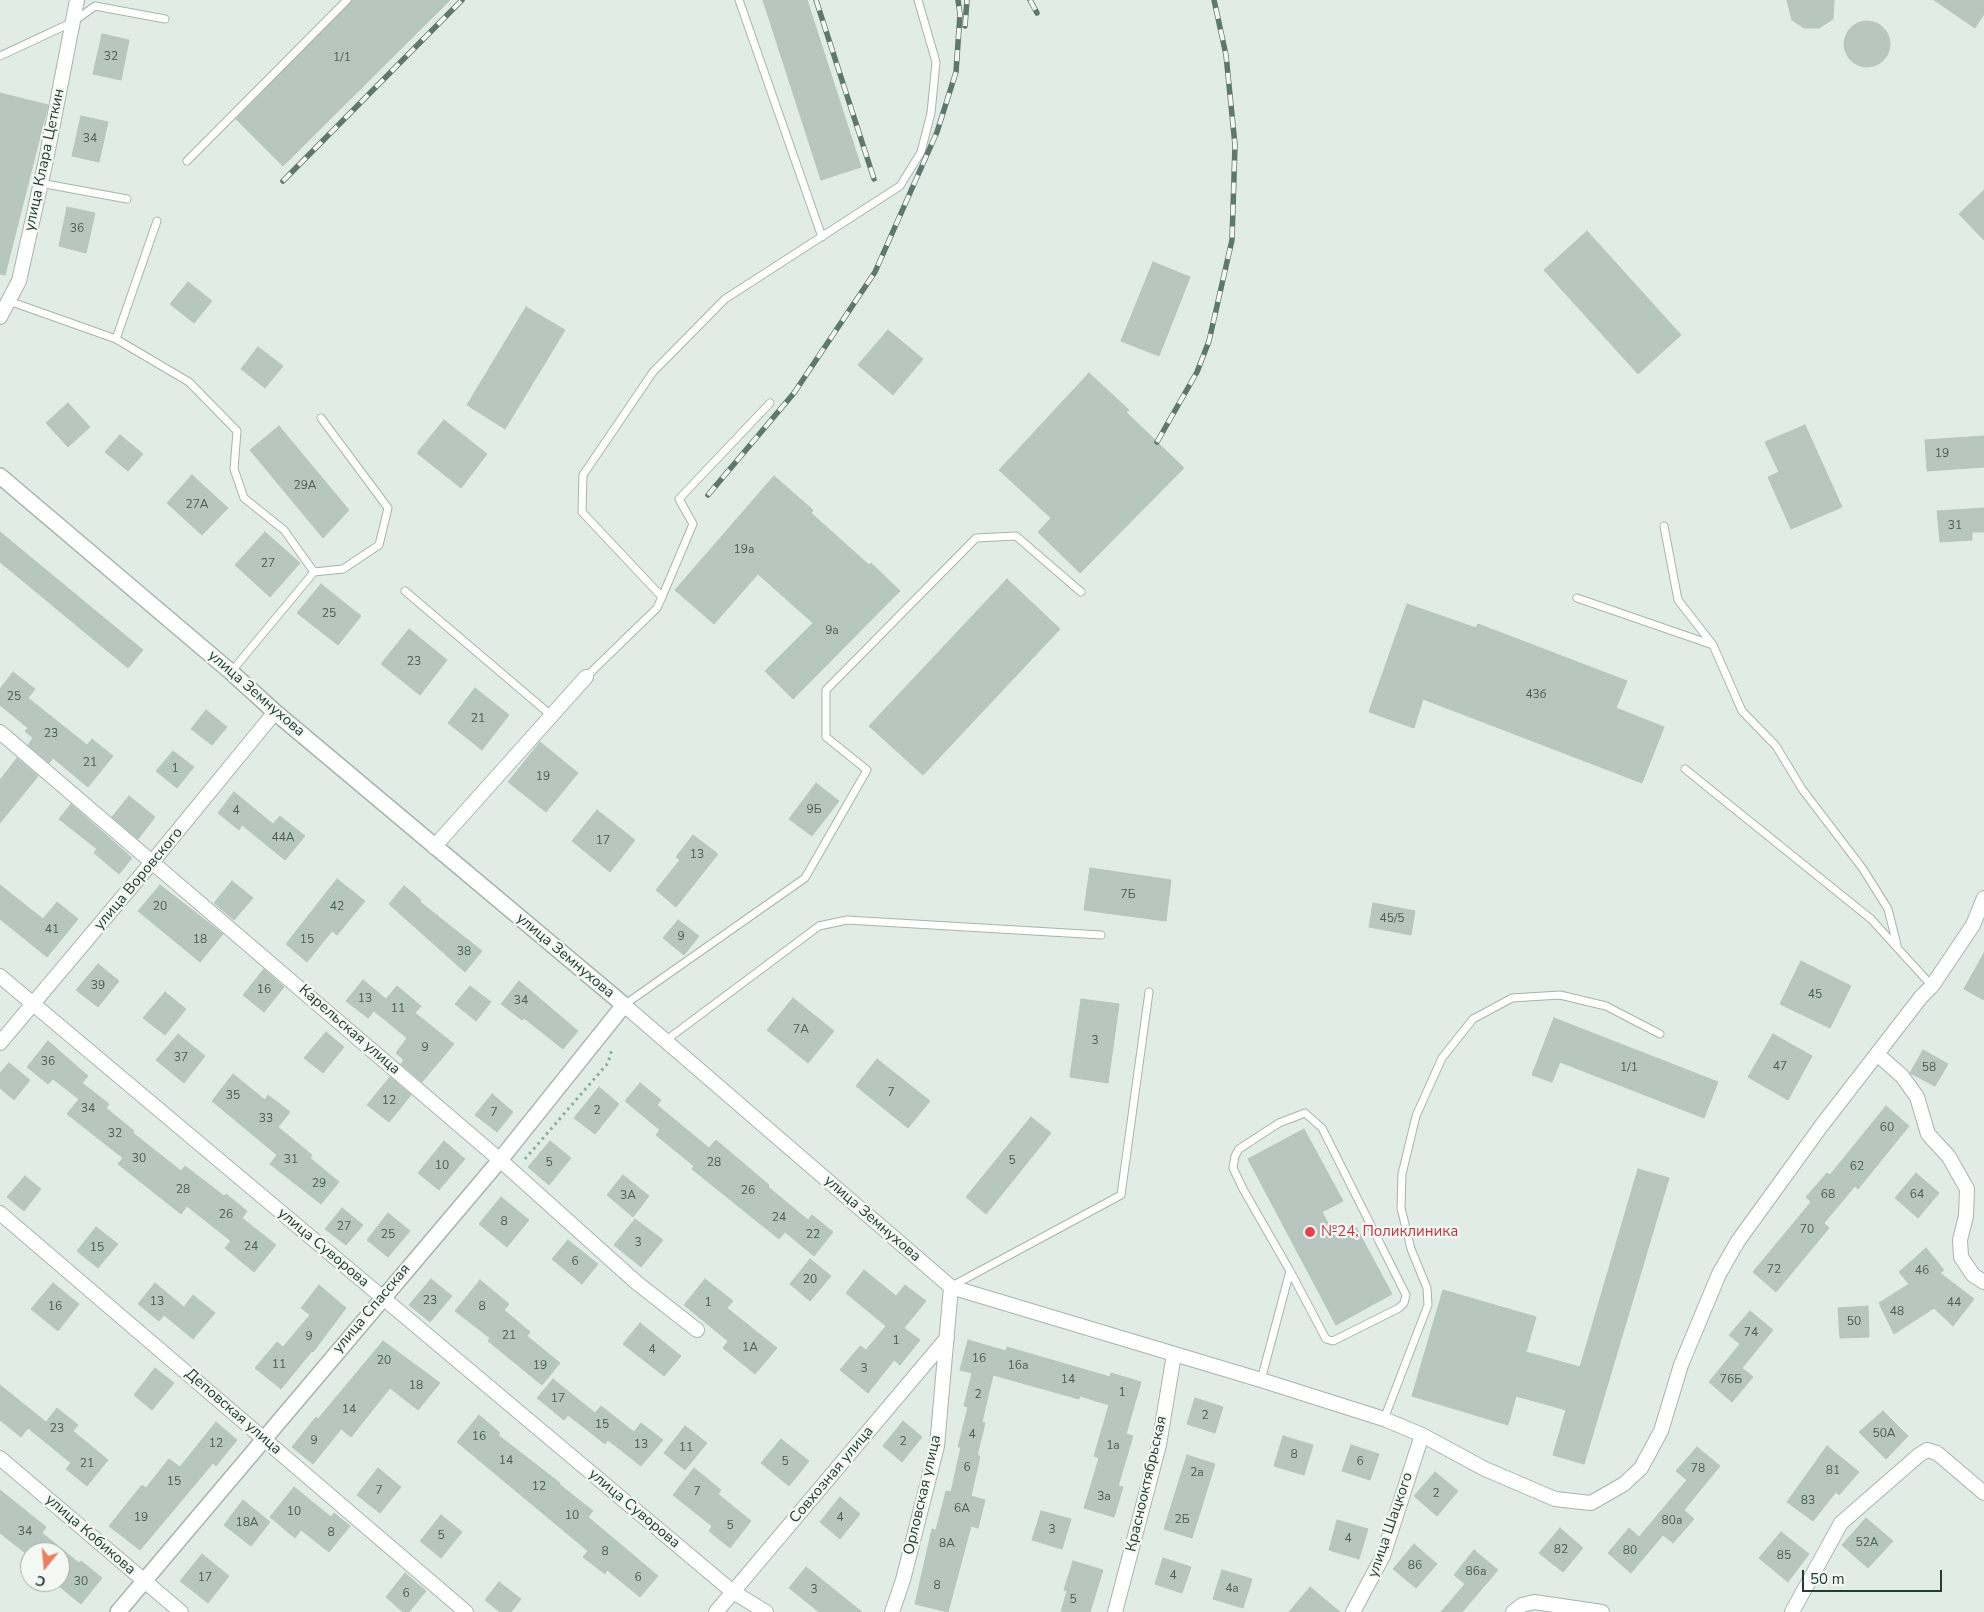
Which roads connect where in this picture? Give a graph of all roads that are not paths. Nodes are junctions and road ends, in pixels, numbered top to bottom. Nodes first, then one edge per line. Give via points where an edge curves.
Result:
1 (77, 0) edge
2 (347, 0) edge
3 (739, 0) edge
4 (918, 0) edge
5 (165, 19) dead end
6 (73, 22) junction
7 (0, 56) edge
8 (187, 161) dead end
9 (40, 183) junction
10 (126, 199) dead end
11 (157, 221) dead end
12 (822, 237) junction
13 (9, 301) junction
14 (0, 317) edge
15 (116, 338) junction
16 (770, 403) dead end
17 (321, 418) dead end
18 (0, 476) edge
19 (1664, 526) dead end
20 (314, 572) junction
21 (405, 591) dead end
22 (1081, 592) dead end
23 (662, 597) junction
24 (1578, 598) dead end
25 (1713, 646) junction
26 (231, 672) junction
27 (586, 678) joint
28 (275, 712) junction
29 (552, 716) junction
30 (0, 732) edge
31 (1685, 769) dead end
32 (434, 847) junction
33 (154, 862) junction
34 (1984, 898) edge
35 (1100, 935) dead end
36 (1896, 945) junction
37 (0, 976) edge
38 (1932, 986) junction
39 (1149, 992) dead end
40 (34, 1005) junction
41 (624, 1005) junction
42 (1660, 1034) dead end
43 (664, 1042) junction
44 (0, 1043) edge
45 (1877, 1054) junction
46 (500, 1160) junction
47 (0, 1213) edge
48 (1290, 1271) junction
49 (1984, 1282) edge
50 (951, 1287) junction
51 (382, 1298) junction
52 (697, 1330) dead end
53 (947, 1338) junction
54 (1174, 1354) junction
55 (1261, 1380) junction
56 (1384, 1419) junction
57 (1422, 1435) junction
58 (263, 1438) junction
59 (0, 1458) edge
60 (1984, 1493) edge
61 (143, 1581) junction
62 (733, 1592) junction
63 (118, 1612) edge
64 (181, 1612) edge
65 (466, 1612) edge
66 (716, 1612) edge
67 (766, 1612) edge
68 (892, 1612) edge
69 (1115, 1612) edge
70 (1353, 1612) edge
71 (1513, 1612) edge
72 (1602, 1612) edge
73 (1792, 1612) edge

1 - 6 street, улица Клара Цеткин
2 - 8 lane
3 - 12 lane
4 - 12 lane via 936,62 932,113 921,152 900,186
5 - 6 lane via 95,6
6 - 7 lane
6 - 9 street, улица Клара Цеткин
9 - 10 lane
9 - 13 street, улица Клара Цеткин via 19,280
11 - 15 lane
12 - 23 lane via 725,299 653,372 584,475 582,512
13 - 14 street, улица Клара Цеткин
13 - 15 lane
15 - 20 lane via 189,382 237,431 234,470 244,498 284,530
16 - 23 lane via 679,499 693,524
17 - 20 lane via 388,508 378,545 343,569
18 - 26 street, улица Земнухова
19 - 25 lane via 1678,600
20 - 26 lane
21 - 29 lane
22 - 41 lane via 1016,536 976,538 826,690 826,737 867,770 805,878
23 - 27 lane via 656,608
24 - 25 lane
25 - 36 lane via 1742,711 1776,746 1802,789 1864,869 1888,909
26 - 28 street, улица Земнухова
27 - 29 street
28 - 32 street, улица Земнухова
28 - 33 street, улица Воровского
29 - 32 street
30 - 33 street, Карельская улица
31 - 36 lane via 1872,919
32 - 41 street, улица Земнухова
33 - 40 street, улица Воровского
33 - 46 street, Карельская улица
34 - 38 street via 1974,925
35 - 43 lane via 847,920 819,926
36 - 38 lane
37 - 40 street, улица Суворова
38 - 45 street, улица Земнухова
39 - 50 lane via 1120,1195
40 - 44 street, улица Воровского
40 - 51 street, улица Суворова
41 - 43 street, улица Земнухова
41 - 46 street, улица Спасская
42 - 56 lane via 1606,1006 1560,995 1512,998 1473,1019 1442,1058 1416,1116 1402,1174 1401,1208 1411,1249 1427,1288 1428,1305
43 - 50 street, улица Земнухова
45 - 49 street via 1902,1076 1917,1097 1928,1134 1949,1157 1967,1190 1966,1216 1960,1240 1961,1257 1973,1275
45 - 57 street, улица Земнухова via 1738,1241 1719,1274 1681,1365 1661,1431 1641,1468 1624,1484 1591,1503 1555,1499 1486,1469
46 - 51 street, улица Спасская
46 - 52 street, Карельская улица via 636,1283
47 - 58 street, Деповская улица
48 - 48 lane via 1272,1244 1233,1168 1239,1149 1279,1123 1305,1113 1322,1128 1406,1295 1399,1308 1334,1341 1326,1339
48 - 55 lane
50 - 53 street, Орловская улица
50 - 54 street, улица Земнухова
51 - 58 street, улица Спасская
51 - 62 street, улица Суворова
53 - 62 street, Совхозная улица
53 - 68 street, Орловская улица via 937,1446
54 - 55 street, улица Земнухова
54 - 69 street, Краснооктябрьская via 1159,1445
55 - 56 street, улица Земнухова
56 - 57 street, улица Земнухова
57 - 70 street, улица Шацкого via 1383,1556
58 - 61 street, улица Спасская
58 - 65 street, Деповская улица
59 - 61 street, улица Кобикова
60 - 73 street via 1937,1453 1927,1450 1841,1522
61 - 63 street, улица Спасская
61 - 64 street, улица Кобикова
62 - 66 street, Совхозная улица
62 - 67 street, улица Суворова
71 - 72 street via 1534,1602

